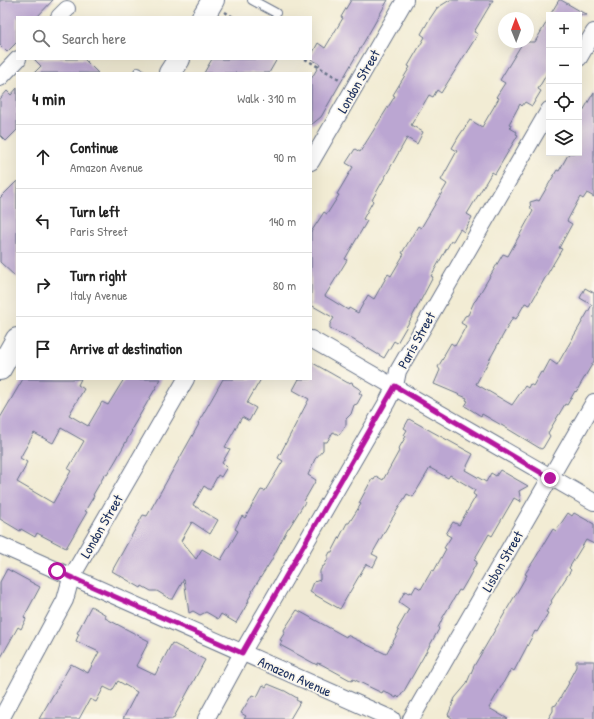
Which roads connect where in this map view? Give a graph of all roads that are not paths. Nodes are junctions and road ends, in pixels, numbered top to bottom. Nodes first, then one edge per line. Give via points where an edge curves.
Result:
1 (213, 0) edge
2 (252, 0) edge
3 (405, 0) edge
4 (276, 13) dead end
5 (204, 16) edge
6 (594, 32) edge
7 (582, 53) edge
8 (17, 60) edge
9 (178, 60) edge
10 (171, 72) edge
11 (0, 78) edge
12 (546, 115) edge
13 (312, 160) edge
14 (312, 340) edge
15 (16, 341) edge
16 (0, 369) edge
17 (185, 380) edge
18 (395, 386) junction
19 (594, 402) edge
20 (550, 478) junction
21 (594, 502) edge
22 (0, 545) edge
23 (71, 578) junction
24 (242, 653) junction
25 (1, 719) edge
26 (206, 719) edge
27 (392, 719) edge
28 (411, 719) edge

1 - 5 main road
2 - 4 lane
3 - 13 street, London Street
6 - 7 street
8 - 11 street
9 - 10 main road
12 - 18 street, Paris Street via 398,371
14 - 18 street
15 - 16 main road
17 - 23 street, London Street
18 - 20 street
18 - 24 street, Paris Street
19 - 20 street, Lisbon Street
20 - 21 street
20 - 28 street, Lisbon Street
22 - 23 street, Amazon Avenue
23 - 24 street, Amazon Avenue
23 - 25 street, London Street via 65,600
24 - 26 street, Paris Street
24 - 27 street, Amazon Avenue

